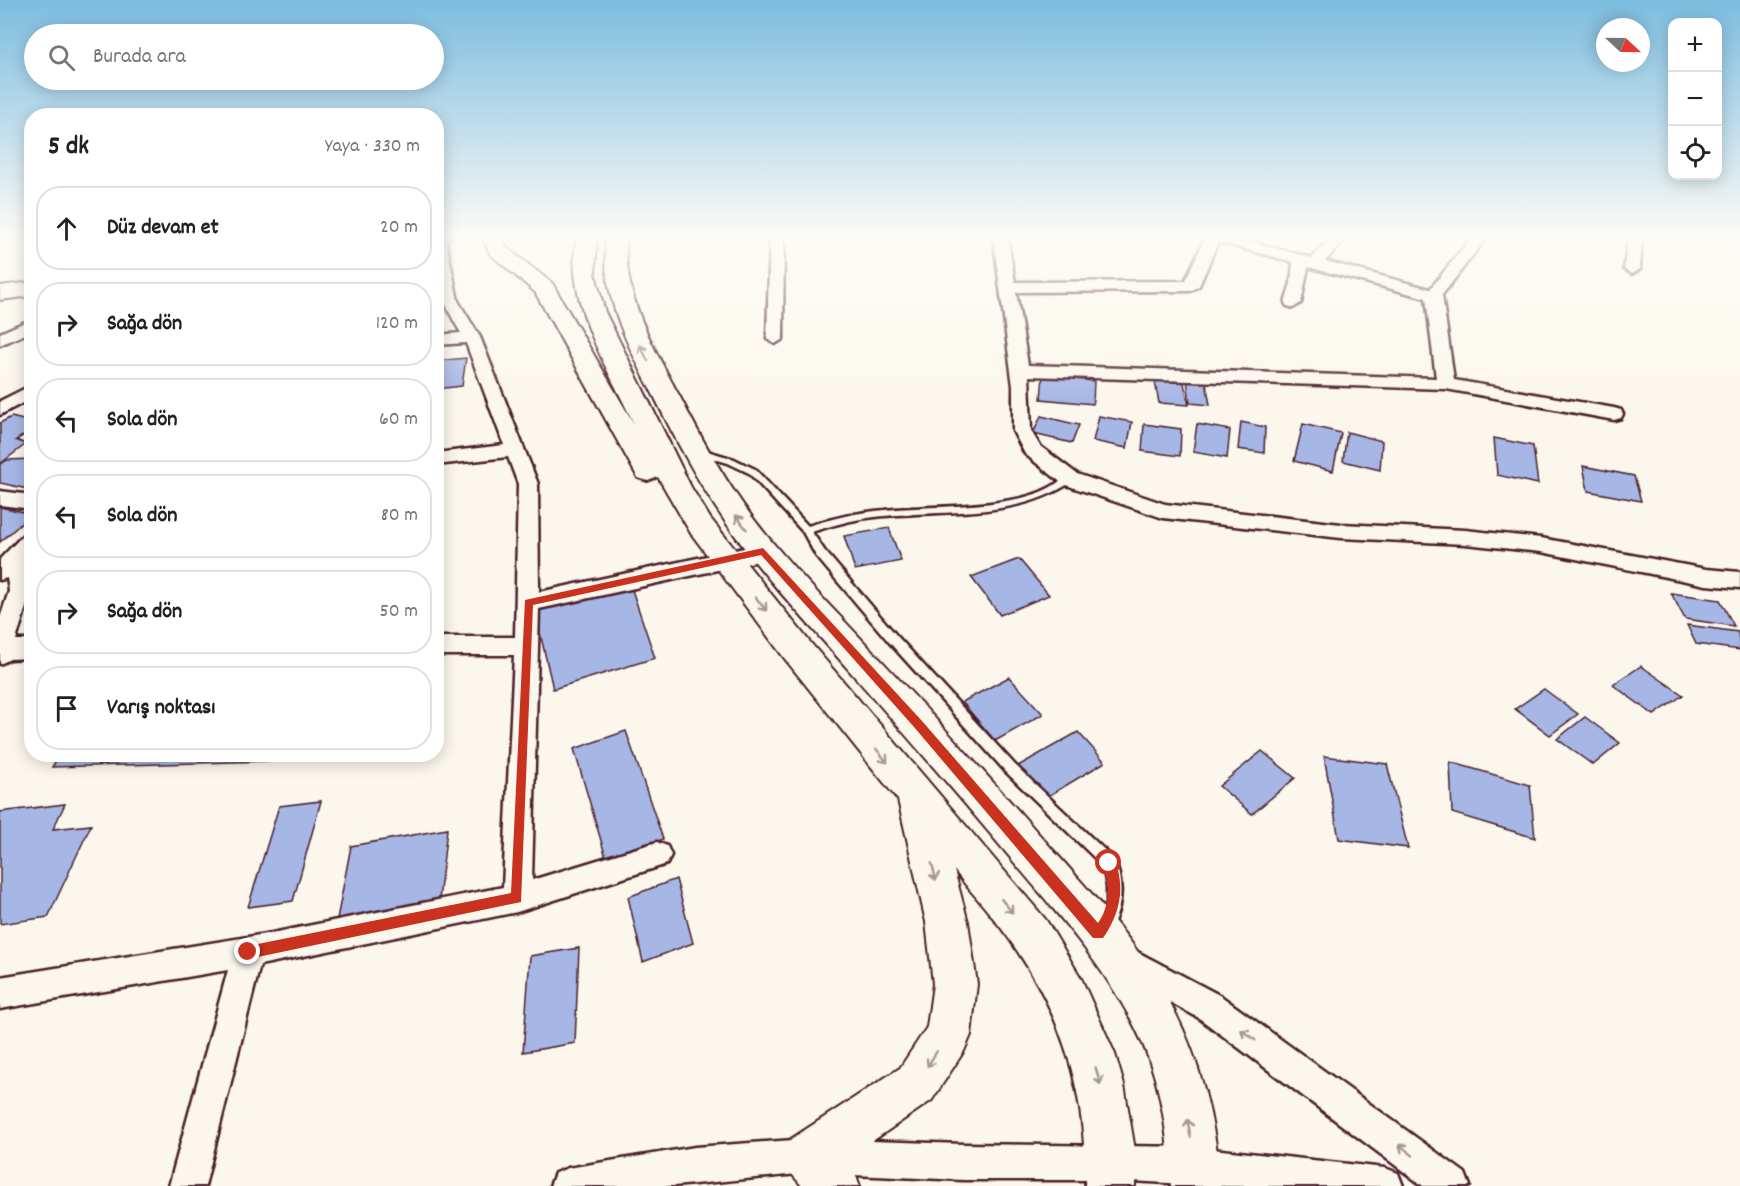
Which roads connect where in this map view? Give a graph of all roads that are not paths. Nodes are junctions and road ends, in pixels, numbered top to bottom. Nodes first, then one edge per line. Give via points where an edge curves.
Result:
1 (546, 291) edge
2 (587, 291) edge
3 (617, 291) edge
4 (776, 291) edge
5 (1009, 291) edge
6 (1296, 291) edge
7 (1420, 291) edge
8 (1437, 291) edge
9 (444, 293) edge
10 (1434, 295) junction
11 (1293, 303) dead end
12 (24, 328) edge
13 (472, 337) junction
14 (444, 339) edge
15 (775, 339) dead end
16 (0, 340) edge
17 (1020, 370) junction
18 (1446, 384) junction
19 (24, 395) edge
20 (0, 409) edge
21 (1614, 414) dead end
22 (517, 450) junction
23 (695, 450) junction
24 (444, 458) edge
25 (1070, 479) junction
26 (0, 498) edge
27 (24, 501) edge
28 (806, 530) junction
29 (24, 548) edge
30 (763, 552) junction
31 (16, 556) junction
32 (717, 561) junction
33 (0, 572) edge
34 (1740, 580) edge
35 (528, 603) junction
36 (444, 646) edge
37 (526, 646) junction
38 (24, 650) edge
39 (1, 652) edge
40 (914, 795) junction
41 (657, 855) dead end
42 (517, 898) junction
43 (1107, 944) junction
44 (248, 952) junction
45 (0, 993) edge
46 (822, 1171) edge
47 (1111, 1174) edge
48 (1195, 1176) edge
49 (187, 1186) edge
50 (567, 1186) edge
51 (1385, 1186) edge
52 (1452, 1186) edge

1 - 32 main road via 665,501
2 - 32 main road via 677,487
23 -> 3 main road via 630,326
4 - 15 street
5 - 17 street
6 - 11 street
7 - 10 street
8 - 10 street
9 - 13 street
10 - 18 street
12 - 16 street
13 - 14 street
13 - 22 street
17 - 18 street
17 - 25 street via 1022,430 1032,450
18 - 21 street
19 - 20 street
22 - 24 street
22 - 35 street via 528,484
23 - 28 lane via 752,471
30 -> 23 main road via 732,512
25 - 28 lane via 1060,488 1034,498 988,506 871,515
25 - 34 street via 1162,511 1341,531 1541,545
26 - 27 street
28 - 43 lane via 820,553 893,639 1010,768 1109,863 1115,896 1107,922
29 - 31 street
30 - 32 street
30 - 43 main road via 918,724
31 - 33 street
31 - 39 street via 20,591
32 - 35 street
32 -> 40 main road
35 - 37 street
36 - 37 street
37 - 42 street
38 - 39 street
40 -> 46 main road via 948,932 955,984 948,1035 916,1084
40 -> 47 main road via 1031,934 1064,985 1088,1037 1106,1102
41 - 42 street
42 - 44 street
48 -> 43 main road via 1187,1118 1174,1068 1151,1012
52 -> 43 street via 1210,1007
44 - 45 street
44 - 49 street
46 - 47 street via 964,1162
46 - 50 street via 695,1165
47 - 48 street
48 - 51 street

